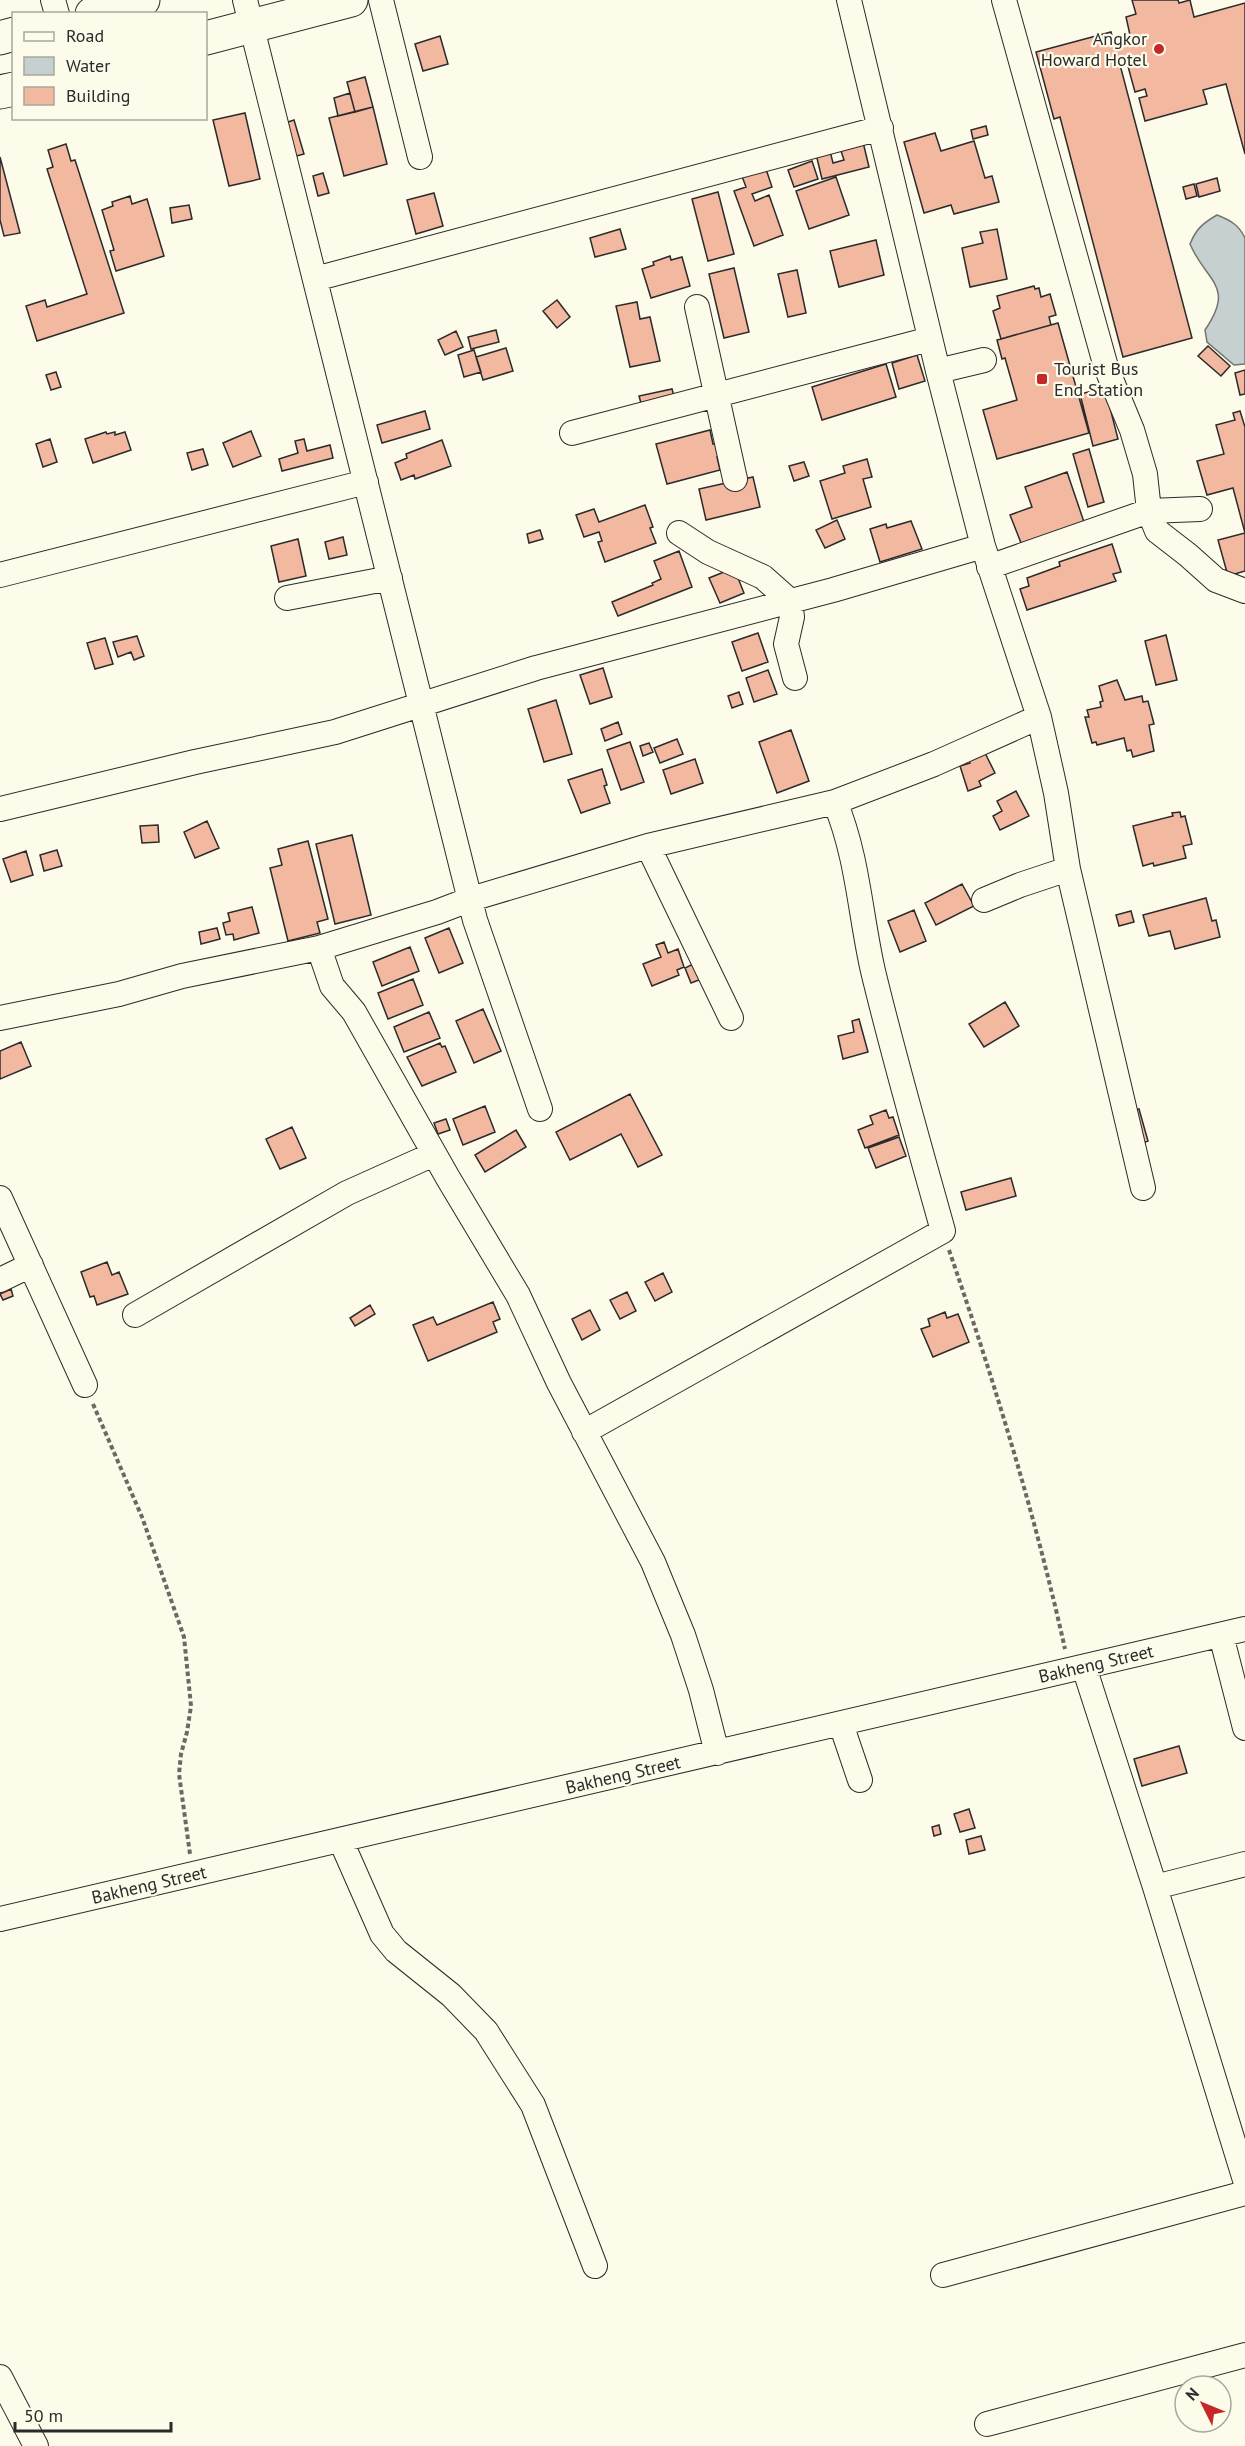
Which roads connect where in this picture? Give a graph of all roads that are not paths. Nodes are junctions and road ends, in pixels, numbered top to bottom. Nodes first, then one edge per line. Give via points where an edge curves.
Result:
1 (143, 0) edge
2 (351, 0) edge
3 (381, 0) edge
4 (849, 0) edge
5 (1004, 0) edge
6 (99, 12) edge
7 (248, 13) edge
8 (207, 37) edge
9 (881, 128) junction
10 (420, 157) dead end
11 (315, 279) junction
12 (697, 306) dead end
13 (930, 339) junction
14 (984, 360) dead end
15 (938, 371) junction
16 (715, 393) junction
17 (572, 433) dead end
18 (735, 479) dead end
19 (366, 482) junction
20 (1200, 509) dead end
21 (1149, 512) junction
22 (679, 533) dead end
23 (986, 557) junction
24 (0, 575) edge
25 (390, 578) junction
26 (1245, 591) edge
27 (287, 598) dead end
28 (790, 601) junction
29 (795, 678) dead end
30 (422, 704) junction
31 (1039, 717) junction
32 (835, 802) junction
33 (0, 809) edge
34 (648, 846) junction
35 (1068, 869) junction
36 (471, 899) junction
37 (984, 900) dead end
38 (319, 948) junction
39 (0, 1018) edge
40 (731, 1018) dead end
41 (540, 1109) dead end
42 (434, 1154) junction
43 (1143, 1188) dead end
44 (0, 1198) edge
45 (31, 1265) junction
46 (0, 1280) edge
47 (135, 1315) dead end
48 (85, 1385) road end
49 (584, 1432) junction
50 (1245, 1629) edge
51 (1221, 1635) junction
52 (1077, 1669) junction
53 (841, 1724) junction
54 (1245, 1728) edge
55 (717, 1753) junction
56 (860, 1780) dead end
57 (341, 1841) junction
58 (1245, 1864) edge
59 (1155, 1887) junction
60 (0, 1919) edge
61 (1245, 2180) edge
62 (1245, 2193) edge
63 (595, 2266) dead end
64 (943, 2276) dead end
65 (1245, 2355) edge
66 (0, 2376) edge
67 (987, 2424) dead end
68 (36, 2446) edge

1 - 6 highway
2 - 7 highway
3 - 10 street
4 - 9 street
5 - 21 street via 1106,367 1145,474
7 - 8 highway
7 - 11 street
9 - 11 street
9 - 13 street
11 - 19 street
12 - 16 street
13 - 15 street
13 - 16 street
14 - 15 street
15 - 23 street
16 - 17 street
16 - 18 street
19 - 24 street
19 - 25 street
20 - 21 street
21 - 23 street
21 - 26 street via 1157,531 1215,580
22 - 28 street via 708,552 763,577
23 - 28 street
23 - 31 street
25 - 27 street
25 - 30 street
28 - 29 street via 792,617 786,644
28 - 30 street via 536,668
30 - 33 street via 335,732
30 - 36 street
31 - 32 street via 925,768
31 - 35 street
32 - 34 street
32 - 49 street via 854,861 884,1018 943,1231
34 - 36 street
34 - 40 street
35 - 37 street
35 - 43 street
36 - 38 street
36 - 41 street
38 - 39 street
38 - 42 street via 332,986 354,1012
42 - 47 street via 347,1193
42 - 49 street via 518,1295
44 - 45 street
45 - 46 street
45 - 48 street
49 - 55 street via 670,1599 701,1690
50 - 51 street, Bakheng Street
51 - 52 street, Bakheng Street
51 - 54 street
52 - 53 street, Bakheng Street
52 - 59 street
53 - 55 street, Bakheng Street
53 - 56 street
55 - 57 street, Bakheng Street
57 - 60 street, Bakheng Street
57 - 63 street via 382,1934 486,2031 533,2105
58 - 59 street
59 - 61 street
62 - 64 street
65 - 67 street
66 - 68 street

